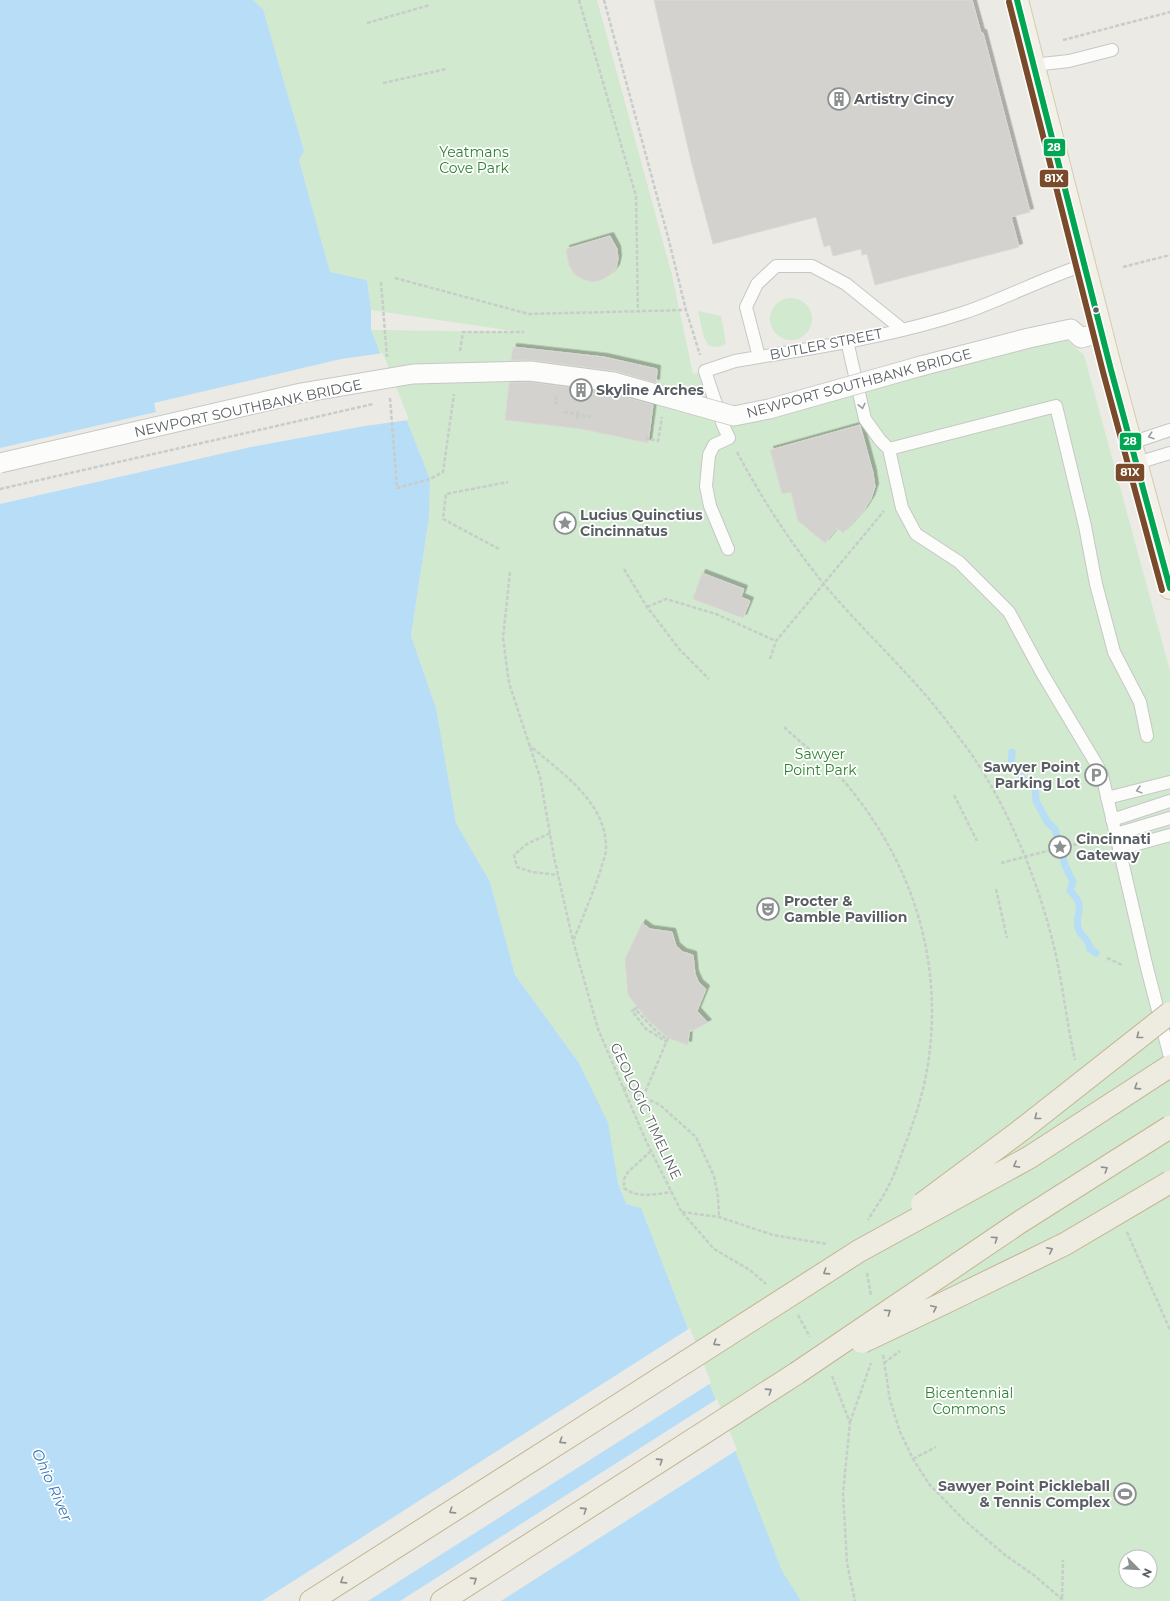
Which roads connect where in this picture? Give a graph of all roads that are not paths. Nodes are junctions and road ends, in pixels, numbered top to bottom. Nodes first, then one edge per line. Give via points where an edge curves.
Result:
1 (1016, 0) edge
2 (1112, 50) dead end
3 (1033, 64) junction
4 (1084, 265) junction
5 (903, 330) junction
6 (1102, 332) junction
7 (847, 341) junction
8 (759, 357) junction
9 (1170, 430) edge
10 (889, 449) junction
11 (1134, 453) junction
12 (1170, 453) edge
13 (0, 463) edge
14 (728, 549) dead end
15 (1170, 588) edge
16 (1147, 736) dead end
17 (1170, 782) edge
18 (1107, 798) junction
19 (1170, 801) edge
20 (1170, 818) edge
21 (1112, 820) junction
22 (1116, 834) junction
23 (1170, 834) edge
24 (1119, 849) junction
25 (1170, 1013) edge
26 (1170, 1057) edge
27 (1170, 1066) edge
28 (1170, 1127) edge
29 (1170, 1182) edge
30 (858, 1251) junction
31 (797, 1373) junction
32 (312, 1601) edge
33 (442, 1601) edge

1 - 3 main road
2 - 3 lane via 1069,61
3 - 4 main road
4 - 5 lane, BUTLER STREET via 966,312
4 - 6 main road
5 - 7 lane, BUTLER STREET
5 - 8 lane, BUTLER STREET via 846,284 812,266 776,266 757,284 746,307
6 - 11 main road
6 - 13 street, NEWPORT SOUTHBANK BRIDGE, bridge via 1081,338 1071,329 1035,336 769,409 734,416 620,384 530,371 413,374 301,393
7 - 8 lane, BUTLER STREET
7 -> 10 lane via 865,419
8 - 14 lane via 735,361 705,371 729,438 711,450 707,464 706,486 710,506
9 -> 11 lane
10 - 16 lane via 1056,406 1114,652 1140,702
10 - 18 lane via 902,508 916,534 959,562 1009,612 1097,765
11 - 12 lane
11 - 15 main road
17 -> 18 lane
18 - 21 lane
19 - 21 lane
20 - 22 lane
21 - 22 lane
22 - 24 lane
23 - 24 lane
24 - 26 lane
25 -> 30 highway, bridge via 1020,1131
27 -> 30 highway, bridge via 1030,1157
31 -> 28 highway, bridge via 1020,1222
31 -> 29 highway, bridge via 1064,1244
30 -> 32 highway, bridge
33 -> 31 highway

